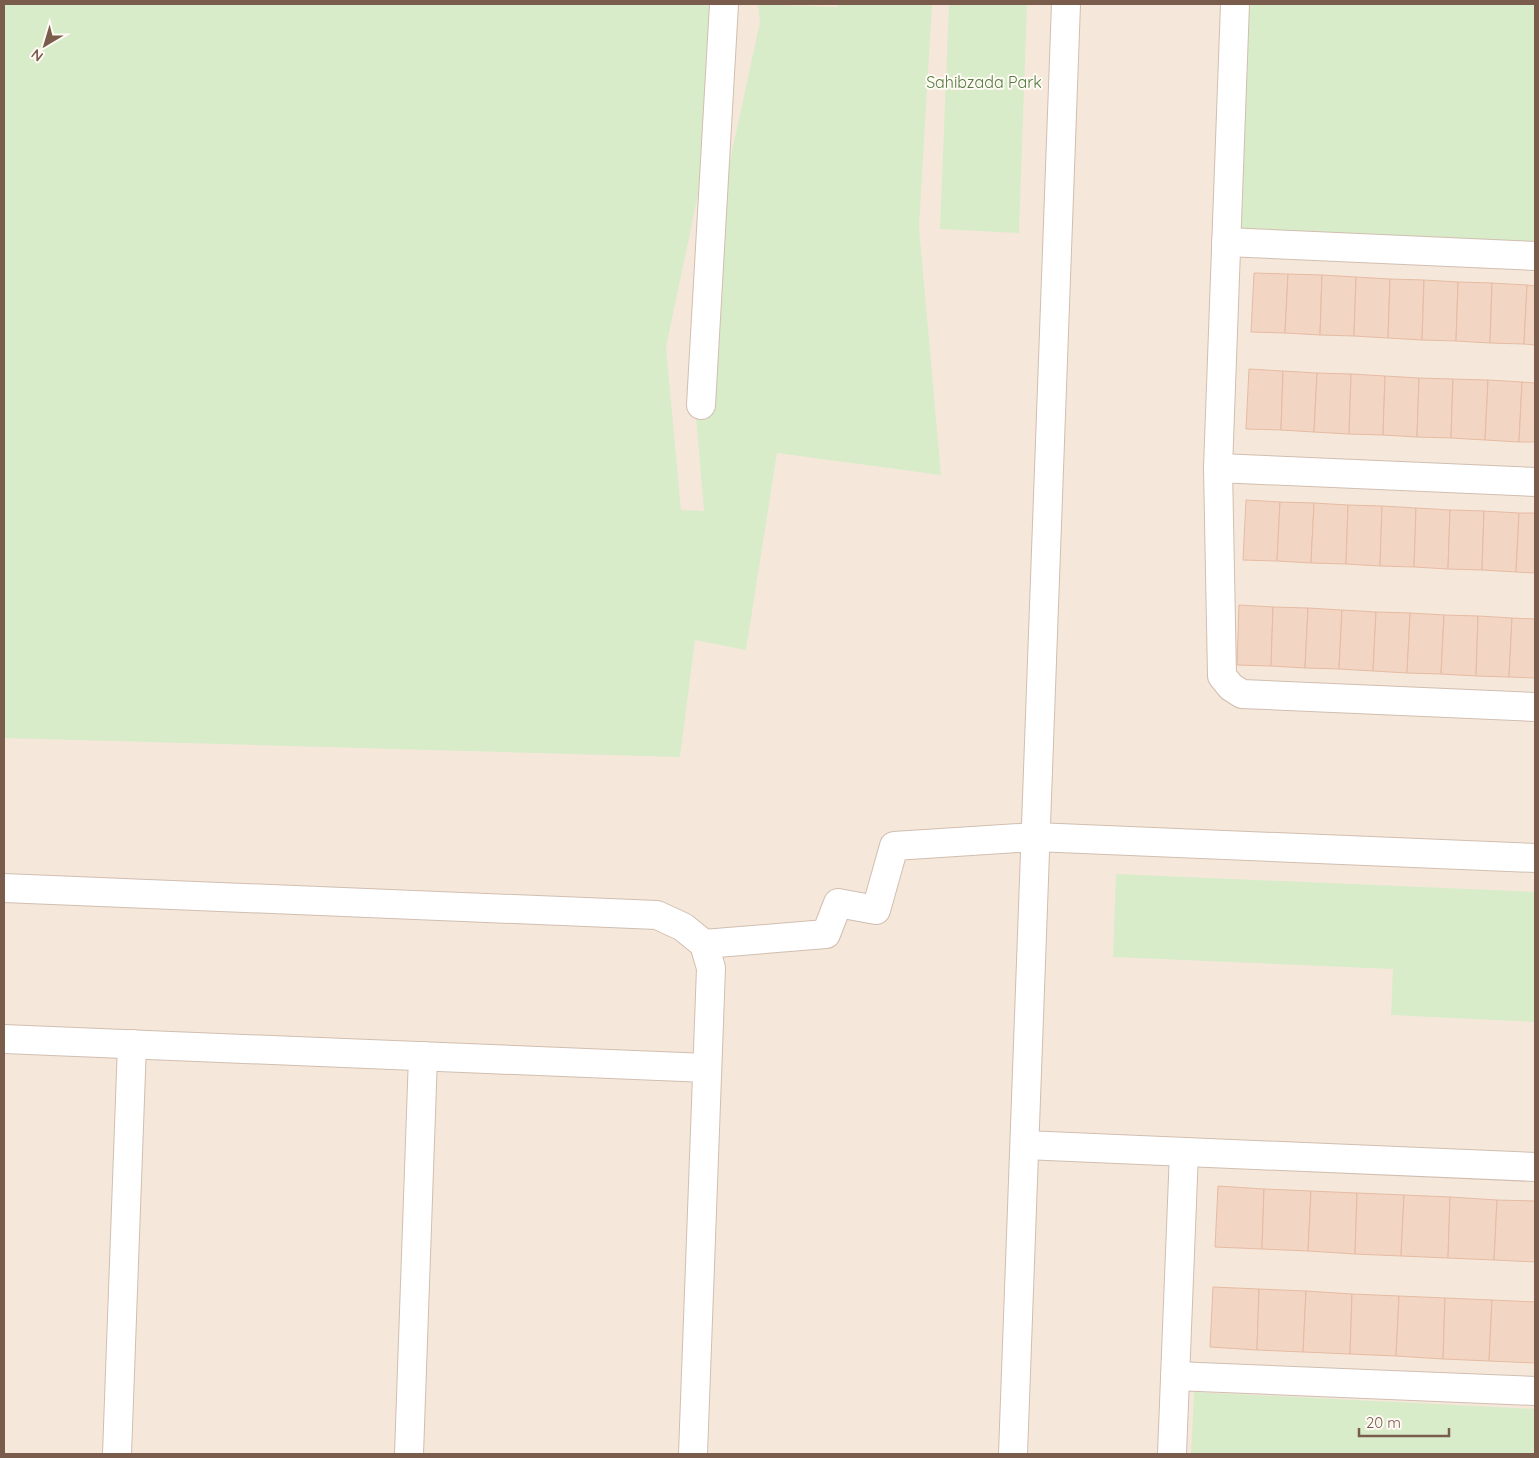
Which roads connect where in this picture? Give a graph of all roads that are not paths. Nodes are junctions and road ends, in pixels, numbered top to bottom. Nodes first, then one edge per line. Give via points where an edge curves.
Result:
1 (724, 4) edge
2 (1066, 4) edge
3 (1235, 4) edge
4 (1226, 242) junction
5 (1535, 256) edge
6 (701, 406) dead end
7 (1218, 468) junction
8 (1535, 482) edge
9 (1535, 707) edge
10 (1035, 837) junction
11 (1535, 858) edge
12 (4, 888) edge
13 (704, 944) junction
14 (4, 1039) edge
15 (132, 1044) junction
16 (423, 1056) junction
17 (707, 1068) junction
18 (1025, 1145) junction
19 (1184, 1152) junction
20 (1535, 1167) edge
21 (1175, 1376) junction
22 (1535, 1391) edge
23 (117, 1454) edge
24 (409, 1454) edge
25 (693, 1454) edge
26 (1013, 1454) edge
27 (1172, 1454) edge

1 - 6 street
2 - 10 street
3 - 4 street
4 - 5 street
4 - 7 street
7 - 8 street
7 - 9 street via 1222,676 1231,687 1242,694
10 - 11 street
10 - 13 street via 894,846 876,910 838,903 826,934
10 - 18 street
12 - 13 street via 657,915 683,927
13 - 17 street via 712,968
14 - 15 street
15 - 16 street
15 - 23 street
16 - 17 street
16 - 24 street
17 - 25 street
18 - 19 street
18 - 26 street
19 - 20 street
19 - 21 street
21 - 22 street
21 - 27 street

